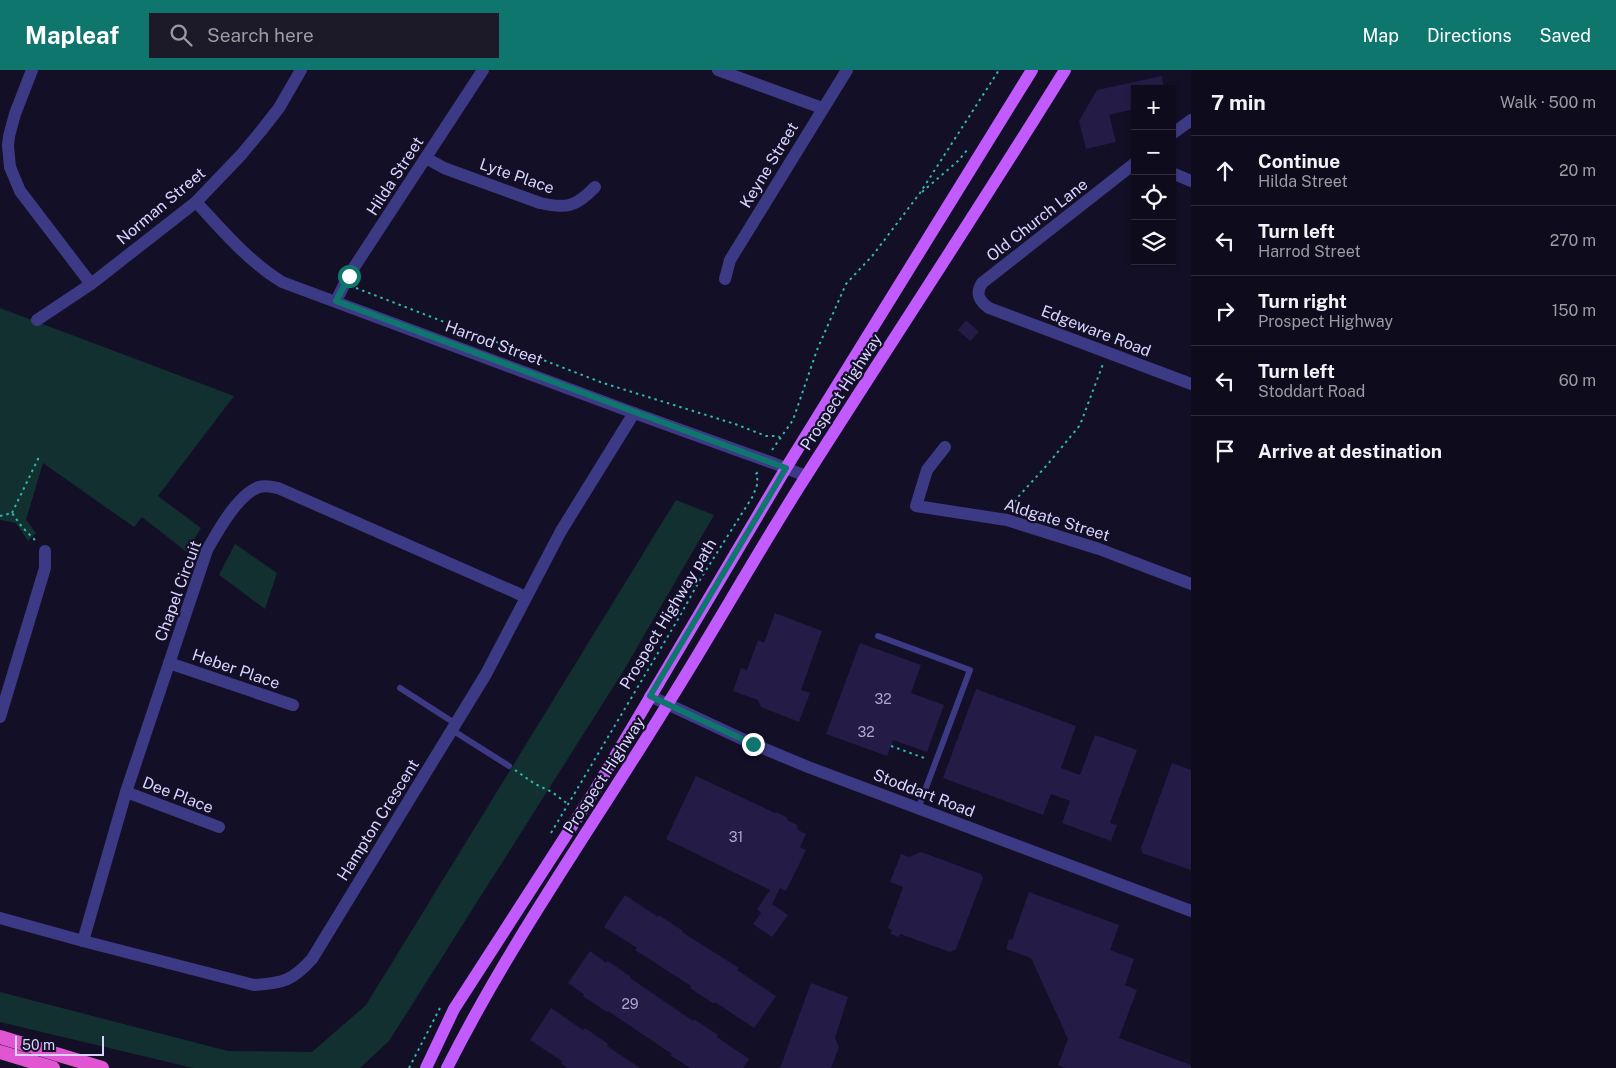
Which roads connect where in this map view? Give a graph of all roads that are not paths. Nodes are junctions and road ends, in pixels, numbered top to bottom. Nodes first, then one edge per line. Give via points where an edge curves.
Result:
1 (32, 70) edge
2 (301, 70) edge
3 (483, 70) edge
4 (718, 70) edge
5 (847, 70) edge
6 (1032, 70) edge
7 (1065, 70) edge
8 (822, 108) junction
9 (1191, 120) edge
10 (1176, 131) edge
11 (426, 158) junction
12 (1131, 166) edge
13 (1175, 175) edge
14 (1191, 181) edge
15 (595, 187) dead end
16 (196, 202) junction
17 (725, 279) dead end
18 (90, 284) junction
19 (336, 301) junction
20 (989, 308) joint
21 (37, 320) dead end
22 (1191, 384) edge
23 (634, 412) junction
24 (945, 447) dead end
25 (786, 468) junction
26 (806, 476) junction
27 (45, 551) road end
28 (1191, 584) edge
29 (526, 597) junction
30 (878, 636) dead end
31 (169, 663) junction
32 (400, 688) dead end
33 (650, 696) junction
34 (293, 705) dead end
35 (668, 705) junction
36 (0, 716) edge
37 (454, 727) junction
38 (509, 766) road end
39 (126, 792) junction
40 (918, 809) junction
41 (219, 827) dead end
42 (1191, 911) edge
43 (0, 918) edge
44 (83, 941) junction
45 (0, 1037) edge
46 (0, 1052) edge
47 (53, 1068) edge
48 (102, 1068) edge
49 (426, 1068) edge
50 (447, 1068) edge

1 - 18 street via 9,136 10,167 20,191
2 - 16 street, Norman Street via 261,131
3 - 11 street, Hilda Street
4 - 8 street
5 - 8 street, Keyne Street
6 - 25 main road, Prospect Highway
7 - 26 main road, Prospect Highway
8 - 17 street, Keyne Street via 730,260
9 - 10 street
11 - 15 street, Lyte Place via 444,168 555,207 571,206 584,199
11 - 19 street, Hilda Street
12 - 20 street, Old Church Lane via 982,284 978,290 979,298
13 - 14 street
16 - 18 street, Norman Street
16 - 19 street, Harrod Street via 265,271 282,282
18 - 21 street, Norman Street
19 - 23 street, Harrod Street
20 - 22 street, Edgeware Road
23 - 25 street, Harrod Street
23 - 29 street, Hampton Crescent via 561,531
24 - 28 street, Aldgate Street via 927,470 916,506 1007,520 1099,549
25 - 26 street, Harrod Street
25 - 33 main road, Prospect Highway
26 - 35 main road, Prospect Highway
27 - 36 street via 45,568
29 - 31 street, Chapel Circuit via 278,488 261,487 241,501 207,550
29 - 37 street, Hampton Crescent
30 - 40 lane via 970,670
31 - 34 street, Heber Place
31 - 39 street, Chapel Circuit
32 - 37 lane
33 - 35 street, Stoddart Road
33 - 49 main road, Prospect Highway via 594,792 454,1009
35 - 40 street, Stoddart Road via 753,744
35 - 50 main road, Prospect Highway via 522,932
37 - 38 lane
37 - 44 street, Hampton Crescent via 312,959 299,973 278,983 254,984
39 - 41 street, Dee Place
39 - 44 street, Chapel Circuit
40 - 42 street, Stoddart Road
43 - 44 street, Hampton Crescent
45 - 48 highway
46 - 47 highway

